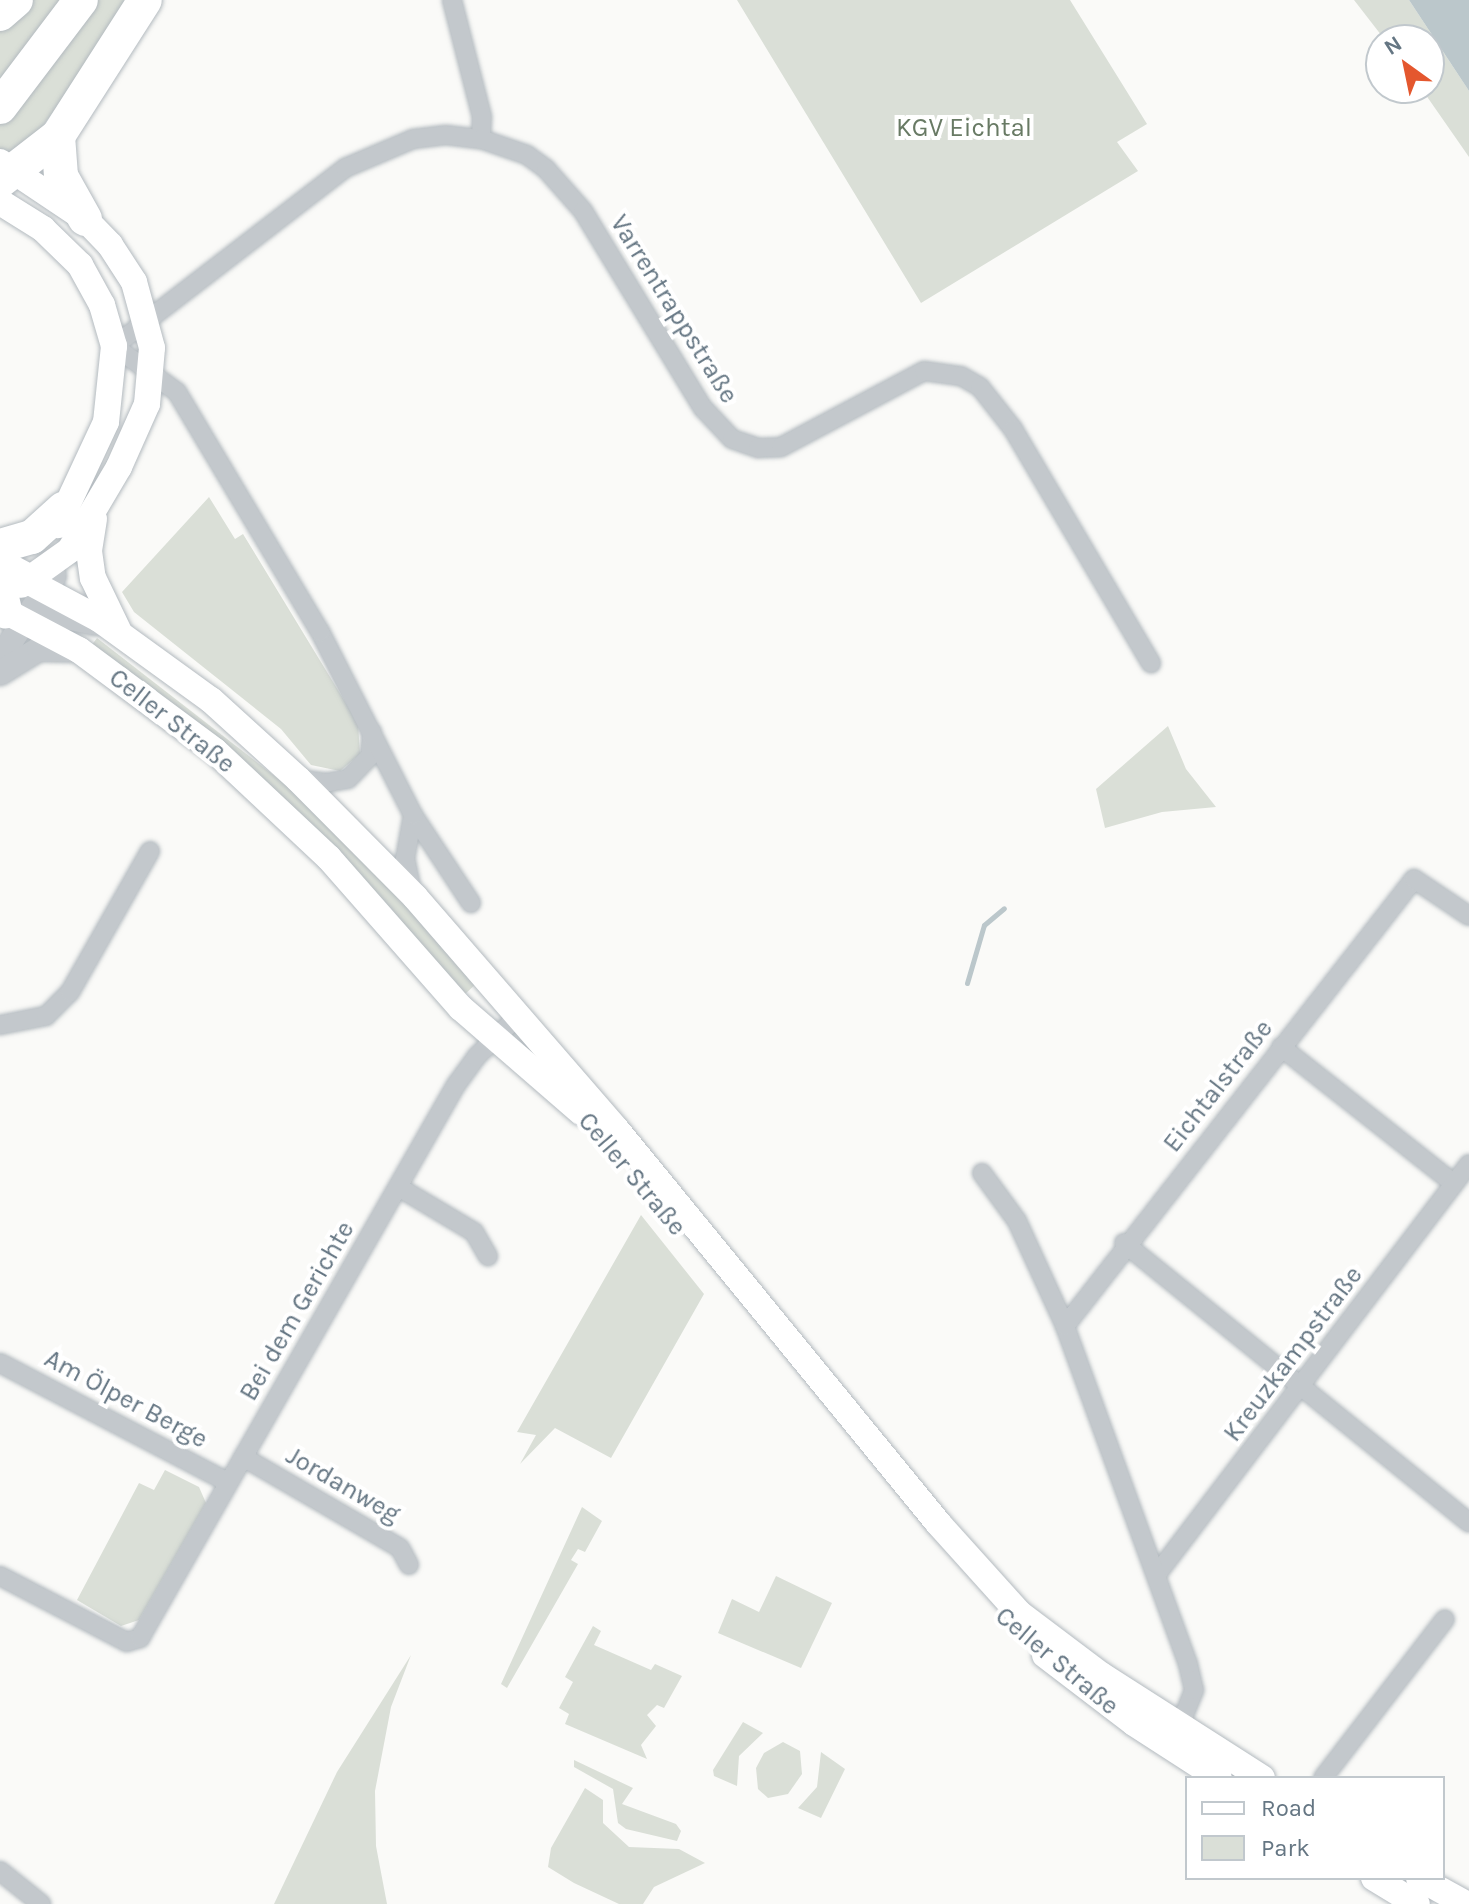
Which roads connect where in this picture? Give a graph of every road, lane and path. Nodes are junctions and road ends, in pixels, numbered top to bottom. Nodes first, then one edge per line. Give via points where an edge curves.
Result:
1 (16, 0) edge
2 (81, 0) edge
3 (145, 0) edge
4 (452, 0) edge
5 (0, 14) edge
6 (1, 106) edge
7 (58, 136) junction
8 (481, 139) junction
9 (6, 172) edge
10 (0, 202) edge
11 (85, 219) junction
12 (146, 320) junction
13 (114, 346) junction
14 (152, 372) junction
15 (80, 507) junction
16 (0, 546) edge
17 (19, 601) edge
18 (119, 633) junction
19 (79, 650) junction
20 (0, 658) edge
21 (1151, 663) dead end
22 (0, 673) edge
23 (372, 729) junction
24 (298, 779) junction
25 (413, 815) junction
26 (150, 851) dead end
27 (415, 897) junction
28 (471, 903) dead end
29 (1469, 916) edge
30 (518, 1016) junction
31 (0, 1025) edge
32 (493, 1038) junction
33 (1281, 1047) junction
34 (1469, 1164) edge
35 (982, 1173) dead end
36 (1453, 1183) junction
37 (400, 1188) junction
38 (1124, 1243) junction
39 (488, 1256) dead end
40 (1065, 1326) junction
41 (0, 1363) edge
42 (1304, 1384) junction
43 (243, 1457) junction
44 (228, 1482) junction
45 (1469, 1522) edge
46 (409, 1565) dead end
47 (1157, 1574) junction
48 (0, 1576) edge
49 (1445, 1619) dead end
50 (1173, 1735) junction
51 (1217, 1776) edge
52 (1254, 1776) edge
53 (1325, 1776) edge
54 (0, 1871) edge
55 (1377, 1880) edge
56 (1423, 1880) edge
57 (41, 1904) edge
58 (1417, 1904) edge
59 (1466, 1904) edge

1 - 5 highway
2 - 6 highway
3 - 7 highway
4 - 8 street via 482,117
7 - 9 highway
7 - 11 highway via 61,176
8 - 12 street, Varrentrappstraße via 413,139 345,168
8 - 21 street, Varrentrappstraße via 527,155 567,190 703,408 732,439 758,448 781,447 924,371 961,376 980,387 1013,429
9 - 11 main road
10 - 13 main road via 43,229 75,259 102,305
11 - 12 main road via 126,268
12 - 13 street, Varrentrappstraße
12 - 14 main road
13 - 14 street
13 - 15 main road via 106,422
14 - 15 main road via 137,429
14 - 23 street via 177,392
15 - 16 highway via 32,537
15 - 17 main road
15 - 17 main road via 70,550
15 - 18 main road via 89,561
17 - 18 main road, Celler Straße
17 - 19 main road, Celler Straße
17 - 20 street
18 - 24 main road, Celler Straße via 211,700
19 - 22 street via 39,649
19 - 32 main road, Celler Straße via 215,751 277,806
23 - 24 street via 370,756 358,772 336,783
23 - 25 street
24 - 27 main road, Celler Straße
25 - 27 street, Celler Straße via 405,839 405,868
25 - 28 street
26 - 31 street via 70,992 46,1016
27 - 30 main road, Celler Straße
29 - 33 street, Eichtalstraße via 1414,879
30 - 32 street, Bei dem Gerichte
30 - 50 main road, Celler Straße via 995,1588
32 - 37 street, Bei dem Gerichte via 456,1085
32 - 50 main road, Celler Straße via 551,1083 591,1123 972,1587 1052,1661
33 - 36 street
33 - 38 street, Eichtalstraße
34 - 36 street, Kreuzkampstraße
35 - 40 street via 1017,1221
36 - 42 street, Kreuzkampstraße
37 - 39 street via 474,1232
37 - 43 street, Bei dem Gerichte
38 - 40 street, Eichtalstraße
38 - 42 street
40 - 47 street
41 - 44 street, Am Ölper Berge
42 - 45 street
42 - 47 street, Kreuzkampstraße
43 - 44 street, Bei dem Gerichte
43 - 46 street, Jordanweg via 400,1548
44 - 48 street, Bei dem Gerichte via 135,1643
47 - 50 street via 1194,1690
49 - 53 street
50 - 51 main road, Celler Straße
50 - 52 main road, Celler Straße
54 - 57 street
55 - 58 main road
56 - 59 main road

